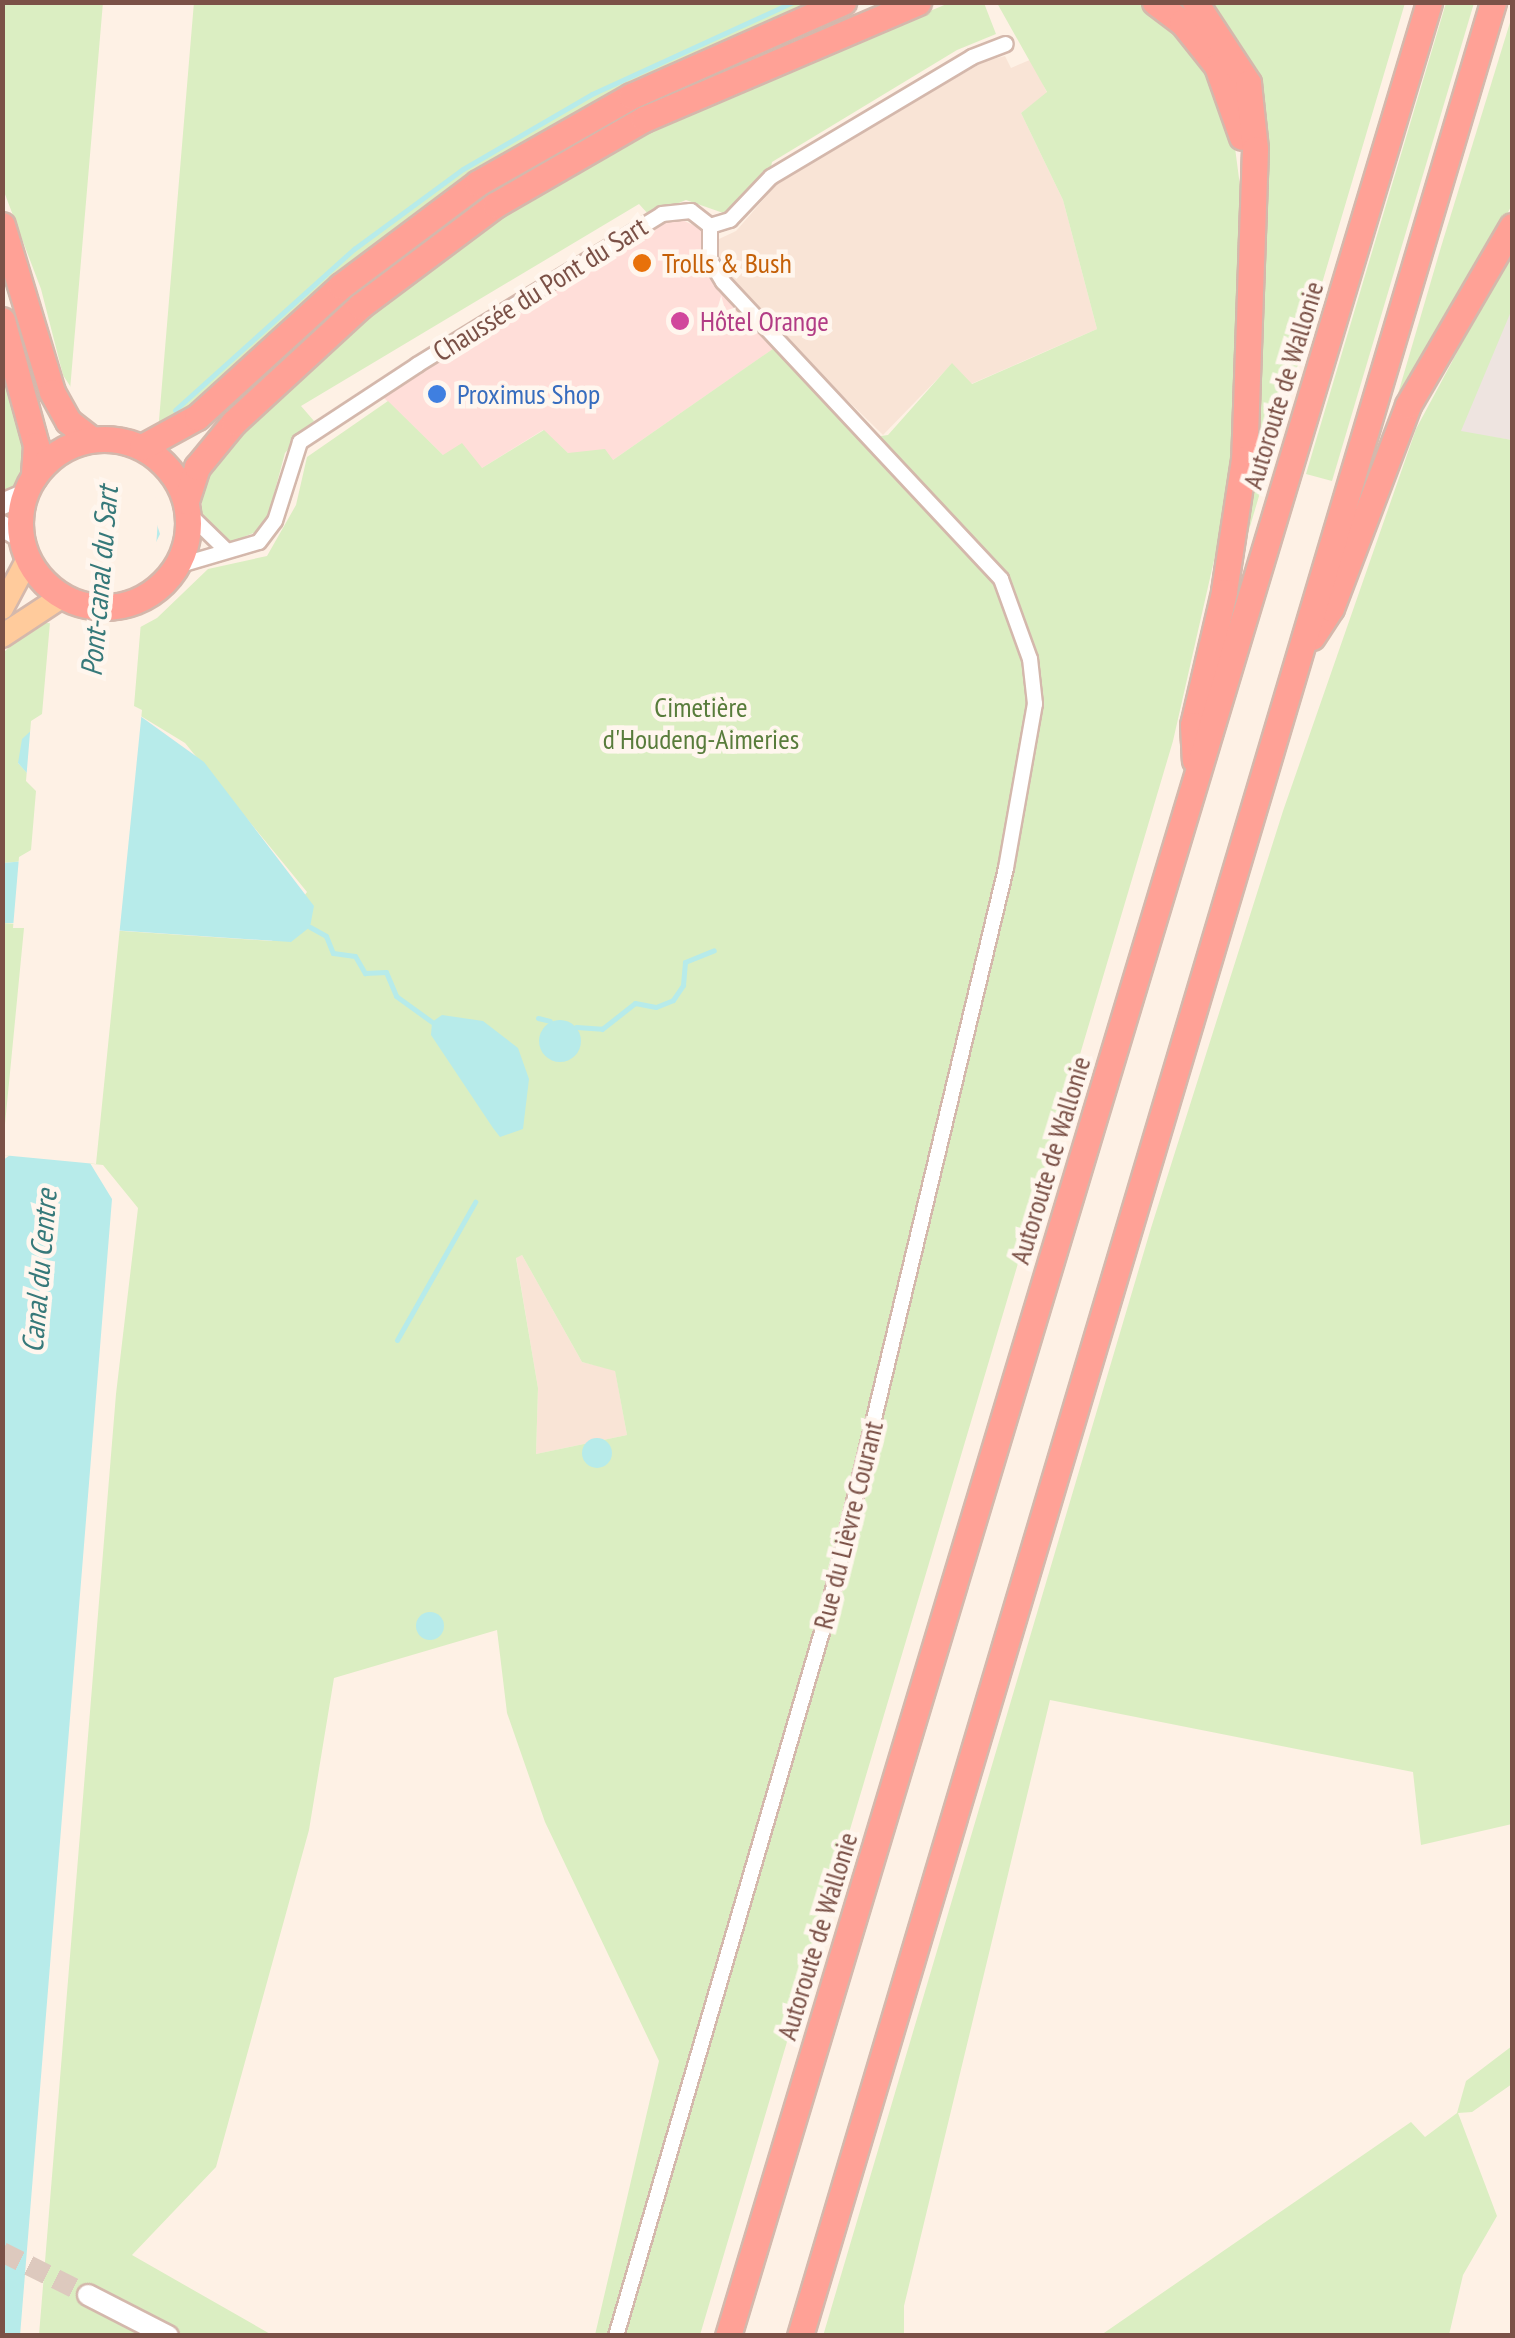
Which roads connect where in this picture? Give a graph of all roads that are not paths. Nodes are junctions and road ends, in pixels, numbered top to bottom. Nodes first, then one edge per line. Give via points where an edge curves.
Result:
1 (844, 2) edge
2 (918, 2) edge
3 (1156, 2) edge
4 (1195, 2) edge
5 (1429, 2) edge
6 (1493, 2) edge
7 (1006, 44) dead end
8 (1253, 194) junction
9 (4, 226) edge
10 (710, 226) junction
11 (1512, 226) edge
12 (2, 320) edge
13 (91, 439) junction
14 (142, 447) junction
15 (20, 492) edge
16 (187, 508) junction
17 (17, 541) edge
18 (226, 550) junction
19 (177, 566) junction
20 (62, 596) junction
21 (2, 608) edge
22 (2, 636) edge
23 (1296, 660) junction
24 (1196, 782) junction
25 (88, 2295) tunnel mouth
26 (168, 2336) edge
27 (616, 2336) edge
28 (728, 2336) edge
29 (800, 2336) edge

1 - 14 highway via 630,96 478,184 341,286 197,417
2 - 16 highway via 644,119 495,204 360,306 234,422 197,468
3 - 8 highway via 1201,43 1228,86
4 - 8 highway via 1248,82
5 - 24 highway, Autoroute de Wallonie
6 - 23 highway
7 - 10 street via 972,57 771,177 730,220
8 - 24 highway via 1244,458 1224,592 1194,724
9 - 13 highway via 52,392 68,420
10 - 18 street, Chaussée du Pont du Sart via 682,209 650,220 311,432 292,460 269,530 252,546
10 - 27 street, Rue du Lièvre Courant via 710,260 723,282 1001,579 1026,646 1034,704 998,904 827,1615
11 - 23 highway via 1408,406 1331,608
12 - 15 highway via 36,445
13 - 14 highway
13 - 15 highway via 64,448
14 - 16 highway via 170,469
15 - 17 highway
16 - 18 street
16 - 19 highway
17 - 20 highway
17 - 21 main road
18 - 19 street, Chaussée du Pont du Sart
19 - 20 highway via 155,590 126,604 93,606
20 - 22 main road
23 - 29 highway
24 - 28 highway, Autoroute de Wallonie
25 - 26 street

